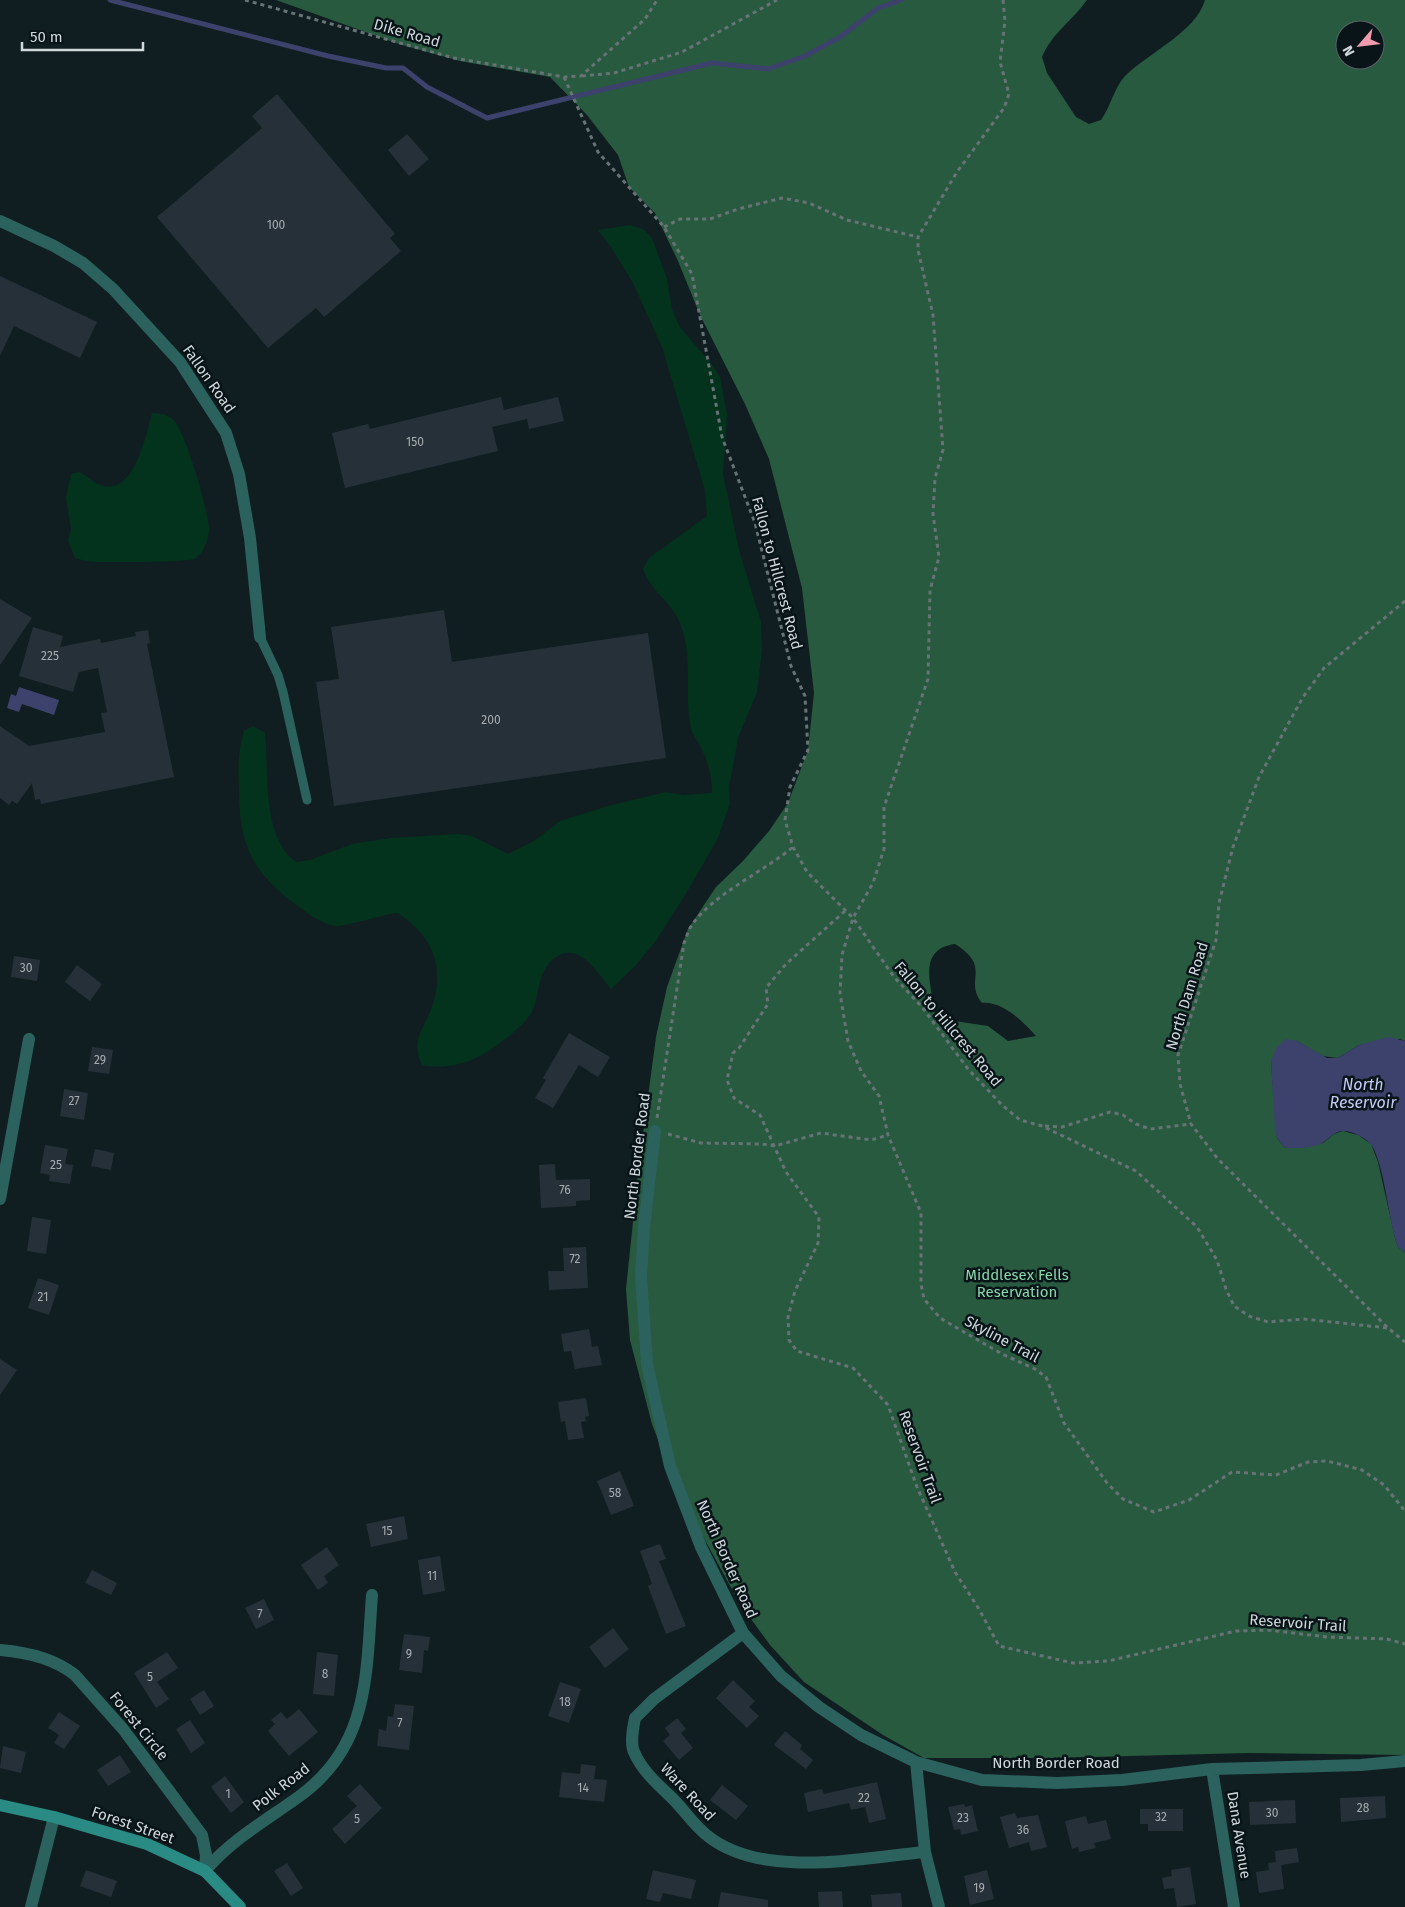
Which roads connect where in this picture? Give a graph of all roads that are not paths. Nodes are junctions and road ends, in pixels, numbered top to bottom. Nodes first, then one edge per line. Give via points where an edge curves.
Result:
1 (0, 221) edge
2 (260, 637) joint
3 (307, 800) dead end
4 (29, 1039) dead end
5 (655, 1131) road end
6 (0, 1199) edge
7 (372, 1595) dead end
8 (743, 1633) junction
9 (0, 1650) edge
10 (916, 1762) junction
11 (1405, 1762) edge
12 (1212, 1768) junction
13 (0, 1805) edge
14 (54, 1818) junction
15 (924, 1852) junction
16 (205, 1871) junction
17 (31, 1907) edge
18 (240, 1907) edge
19 (939, 1907) edge
20 (1234, 1907) edge

1 - 2 street, Fallon Road via 83,263 112,289 180,362 226,433 239,474 255,574
2 - 3 lane via 284,692
4 - 6 street
5 - 8 street, North Border Road via 641,1276 647,1364 670,1466 701,1547
7 - 16 street, Polk Road via 362,1705 340,1756 310,1788 227,1846
8 - 10 street, North Border Road via 781,1676 819,1707 861,1735
8 - 15 street, Ware Road via 654,1699 635,1718 633,1751 654,1781 677,1802 692,1823 711,1839 736,1852 794,1864
9 - 16 street, Forest Circle via 49,1660 75,1675 123,1730 202,1835
10 - 12 street, North Border Road via 982,1780 1057,1783 1159,1776
10 - 15 street
11 - 12 street, North Border Road
12 - 20 street, Dana Avenue
13 - 14 main road, Forest Street
14 - 16 main road, Forest Street via 147,1844
14 - 17 street
15 - 19 street
16 - 18 main road, Forest Street

